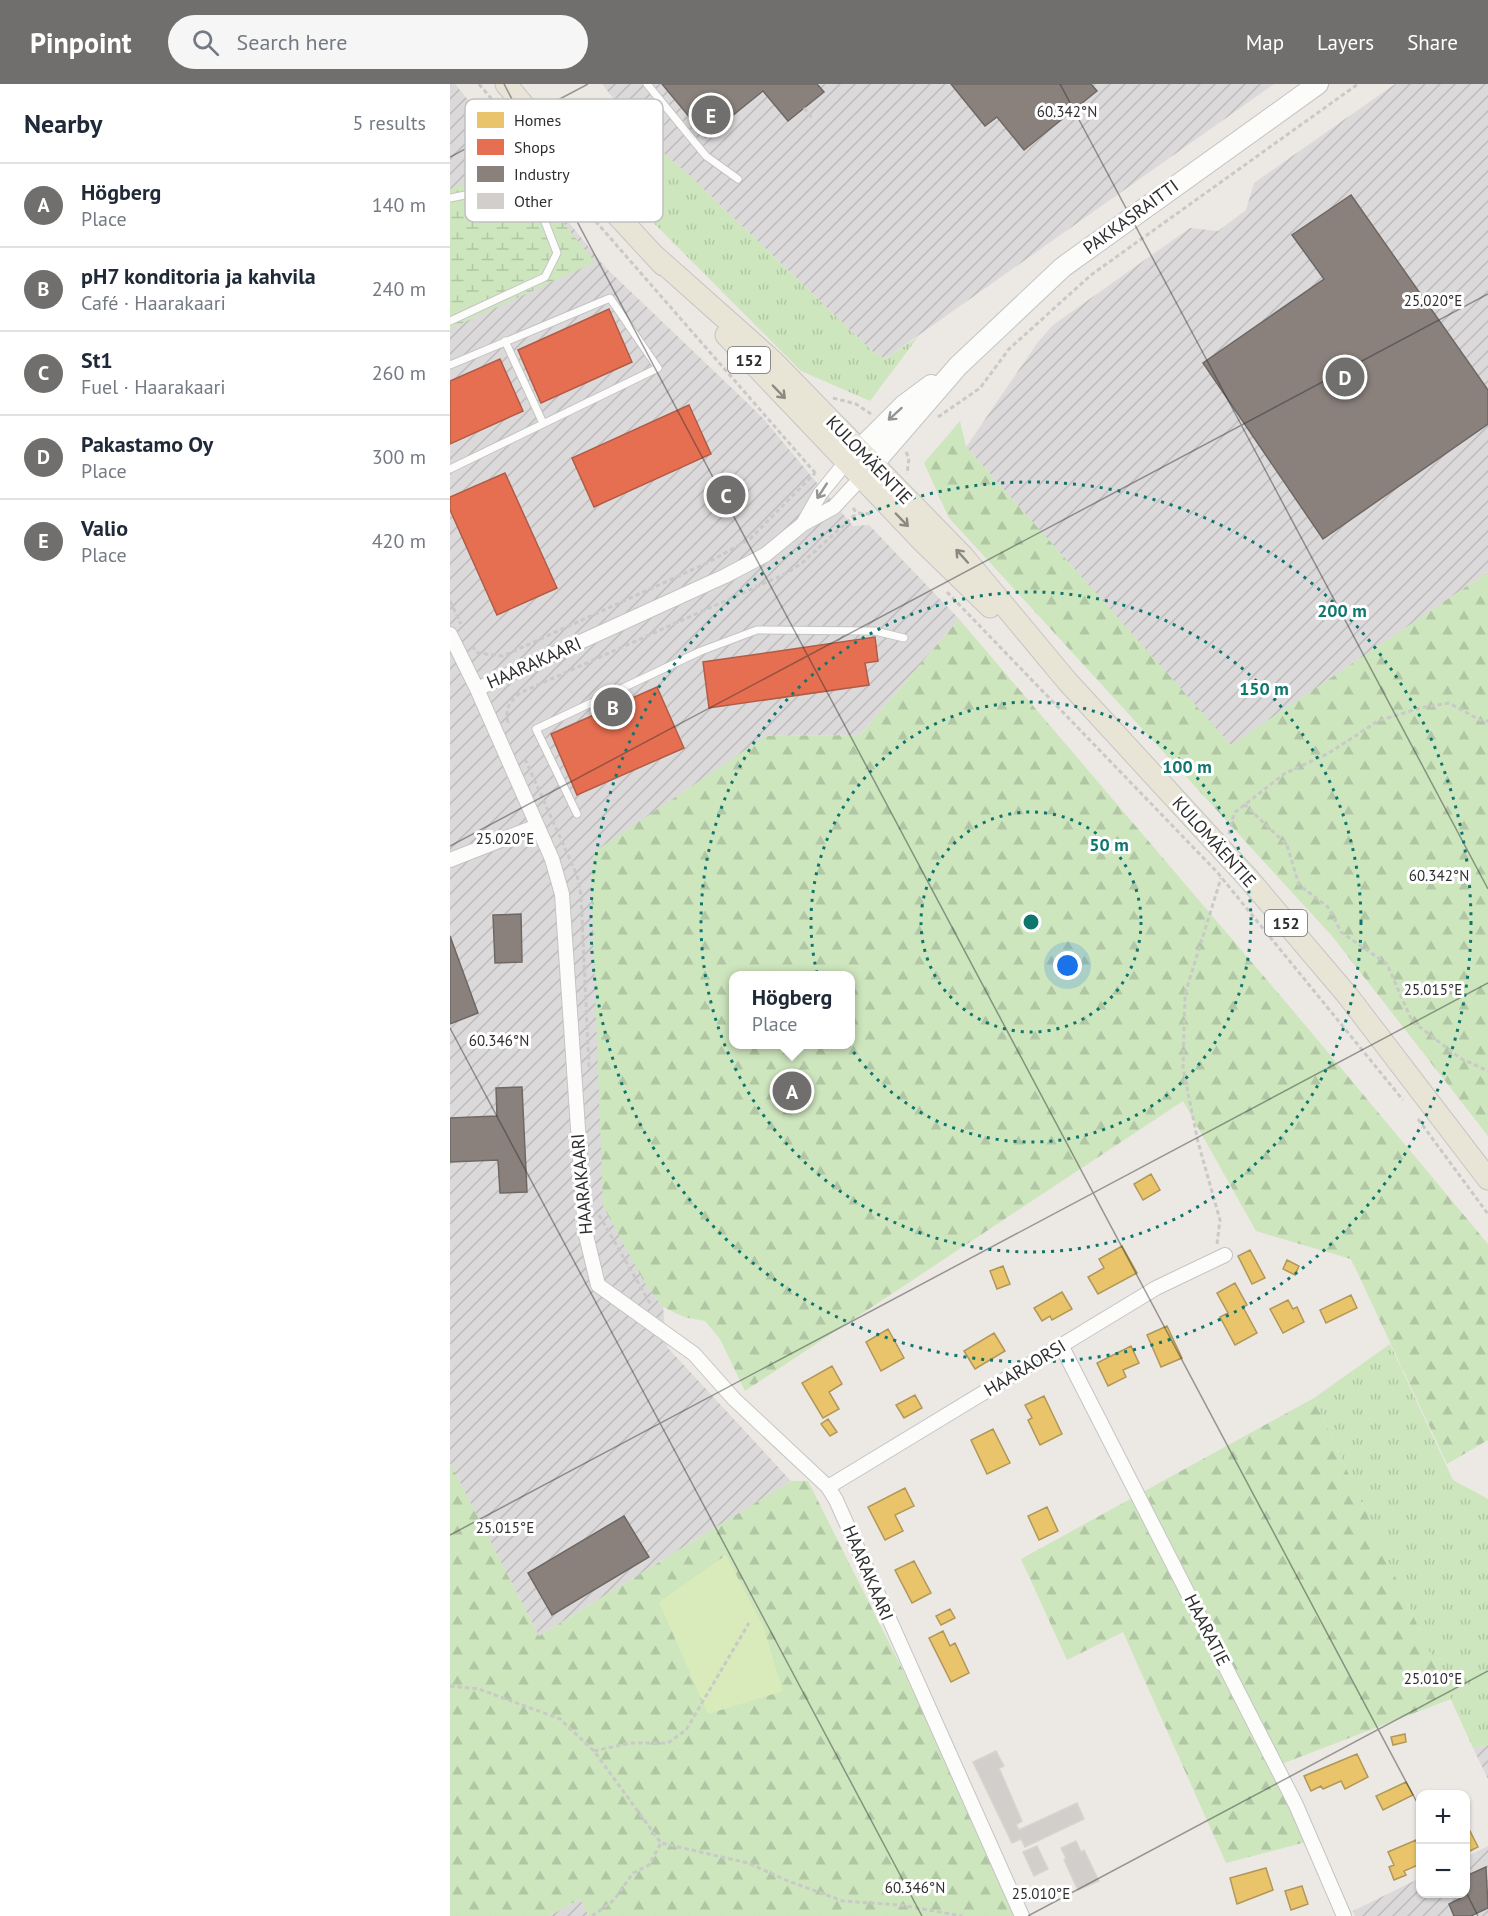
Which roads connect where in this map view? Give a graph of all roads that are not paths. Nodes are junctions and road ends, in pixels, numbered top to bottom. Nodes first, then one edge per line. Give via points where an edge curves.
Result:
1 (506, 84) edge
2 (647, 84) edge
3 (1318, 84) edge
4 (519, 99) edge
5 (659, 99) edge
6 (663, 104) edge
7 (738, 179) dead end
8 (465, 195) edge
9 (450, 198) edge
10 (545, 222) edge
11 (623, 222) edge
12 (450, 321) edge
13 (505, 341) junction
14 (450, 364) edge
15 (543, 423) junction
16 (860, 463) junction
17 (450, 469) edge
18 (803, 524) junction
19 (457, 632) edge
20 (904, 638) dead end
21 (477, 689) junction
22 (577, 814) dead end
23 (537, 826) junction
24 (450, 860) edge
25 (1488, 1179) edge
26 (1220, 1257) road end
27 (1062, 1347) junction
28 (828, 1487) junction
29 (1022, 1916) edge
30 (1344, 1916) edge

1 - 4 main road, KULOMÄENTIE / 152
2 - 5 lane
3 - 16 street, PAKKASRAITTI via 1063,267 958,366 896,436
6 - 7 lane via 706,156
8 - 9 lane
10 - 12 lane via 557,253 545,277
11 - 16 main road, KULOMÄENTIE / 152 via 762,375
13 - 14 lane
13 - 15 lane
13 - 15 lane via 610,298 658,368
15 - 17 lane
16 -> 18 street, HAARAKAARI via 828,482
16 - 18 street, HAARAKAARI via 843,498
16 - 25 main road, KULOMÄENTIE / 152 via 963,556 1067,681 1248,878 1341,987
18 - 21 street, HAARAKAARI via 765,555 725,576
19 - 21 street
20 - 22 lane via 875,631 757,630 701,651 536,729
21 - 23 street, HAARAKAARI
23 - 24 street
23 - 28 street, HAARAKAARI via 562,894 585,1231 598,1285 694,1354 734,1399
26 - 27 street, HAARAORSI via 1156,1288
27 - 28 street, HAARAORSI
27 - 30 street, HAARATIE via 1296,1805
28 - 29 street, HAARAKAARI

